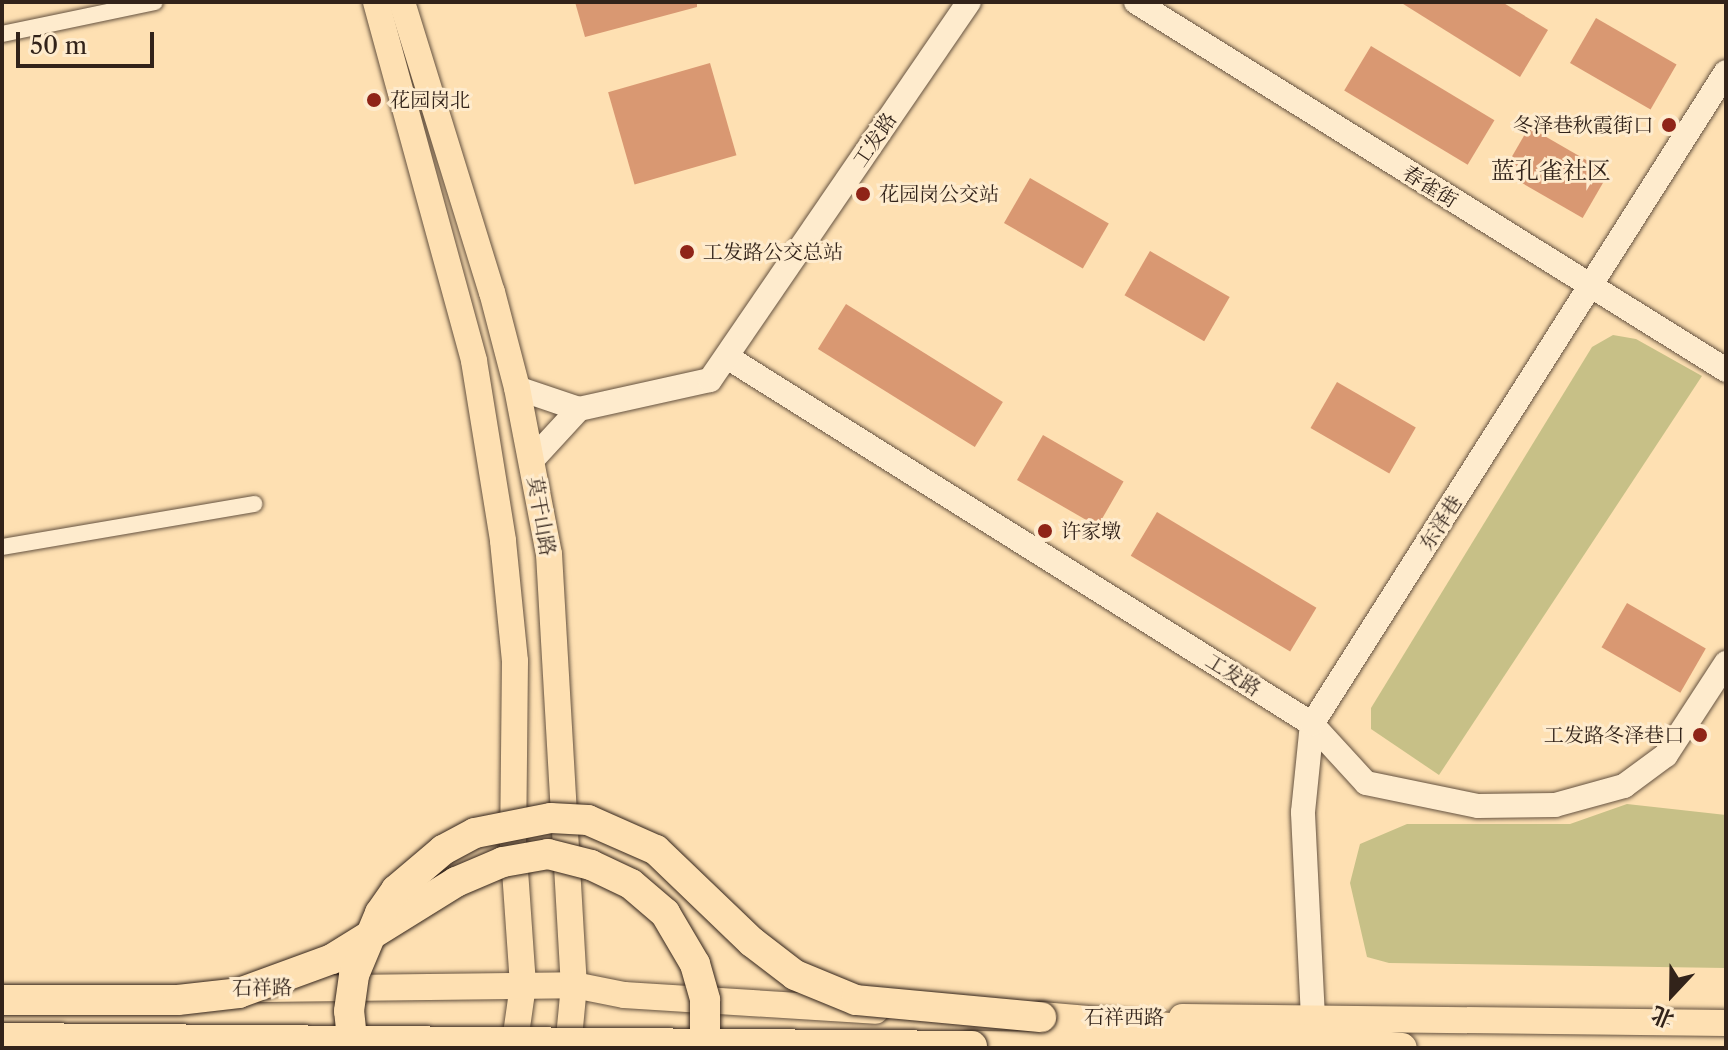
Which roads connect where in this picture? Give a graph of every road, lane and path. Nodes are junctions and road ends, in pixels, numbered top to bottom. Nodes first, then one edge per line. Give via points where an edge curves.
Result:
1 (155, 2) edge
2 (376, 2) edge
3 (402, 2) edge
4 (969, 2) edge
5 (1136, 2) edge
6 (2, 34) edge
7 (1726, 72) edge
8 (1592, 289) junction
9 (727, 357) junction
10 (1726, 370) edge
11 (517, 388) junction
12 (579, 409) junction
13 (531, 461) junction
14 (254, 504) dead end
15 (2, 547) edge
16 (1726, 663) edge
17 (1312, 724) junction
18 (523, 985) junction
19 (574, 985) junction
20 (2, 988) edge
21 (2, 1000) edge
22 (1313, 1018) junction
23 (1726, 1023) edge
24 (2, 1038) edge
25 (353, 1048) edge
26 (514, 1048) edge
27 (568, 1048) edge
28 (705, 1048) edge
29 (1242, 1048) edge
30 (1402, 1048) edge

1 - 6 street
2 - 18 main road, 莫干山路 via 474,361 503,541 515,661 513,842
3 - 11 main road, 莫干山路
4 - 9 street, 工发路
5 - 8 street, 春雀街
7 - 8 street, 东泽巷
8 - 10 street, 春雀街
8 - 17 street, 东泽巷
9 - 12 street, 工发路 via 710,380
9 - 17 street, 工发路
11 - 12 street
11 - 13 main road, 莫干山路
12 - 13 street
13 - 19 main road, 莫干山路 via 549,554
14 - 15 street
16 - 17 street, 工发路 via 1666,755 1624,786 1555,805 1478,806 1366,783
17 - 22 street, 东泽巷 via 1303,812
18 - 19 main road, 石祥西路
18 - 20 main road, 石祥路
18 - 26 main road, 莫干山路
19 - 22 main road, 石祥西路 via 624,995 939,1016
19 - 27 main road, 莫干山路
21 - 28 highway, bridge via 178,1000 239,993 332,959 456,882 503,862 548,854 591,865 631,884 665,913 695,964 705,1000
22 - 23 main road, 石祥西路
24 - 29 highway, bridge
25 - 30 highway, bridge via 349,1011 354,975 380,913 396,890 443,850 475,833 551,818 588,820 656,850 752,942 795,975 856,1000

